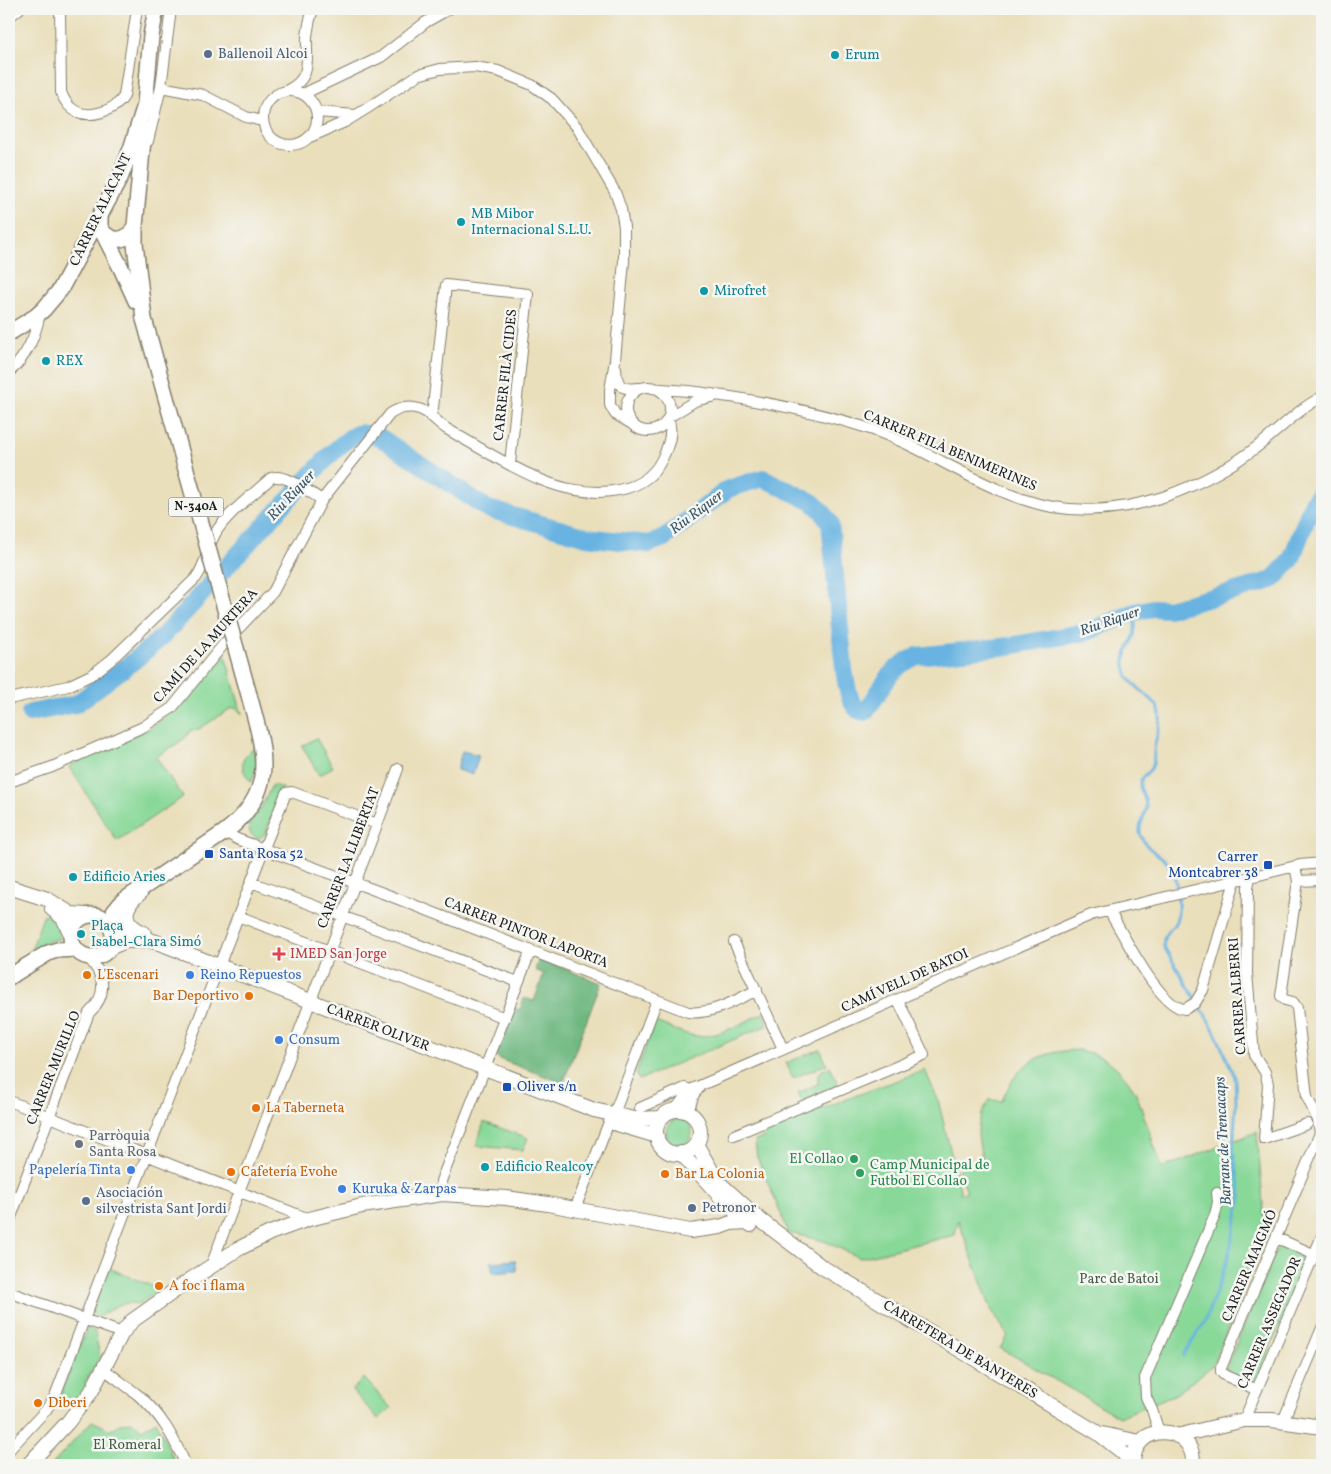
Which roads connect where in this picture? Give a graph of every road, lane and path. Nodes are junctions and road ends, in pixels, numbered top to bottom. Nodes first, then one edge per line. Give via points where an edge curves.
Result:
1 (19, 9) edge
2 (60, 9) edge
3 (137, 9) edge
4 (156, 9) edge
5 (171, 9) edge
6 (313, 9) edge
7 (449, 9) edge
8 (9, 17) edge
9 (161, 87) junction
10 (286, 91) junction
11 (303, 94) junction
12 (145, 105) junction
13 (316, 112) junction
14 (356, 115) junction
15 (262, 122) junction
16 (310, 137) junction
17 (141, 168) junction
18 (120, 178) junction
19 (138, 191) junction
20 (101, 224) junction
21 (136, 226) junction
22 (40, 313) junction
23 (144, 319) junction
24 (9, 333) edge
25 (615, 360) junction
26 (9, 372) edge
27 (647, 388) junction
28 (718, 396) junction
29 (1322, 396) edge
30 (430, 416) junction
31 (668, 418) junction
32 (632, 424) junction
33 (652, 431) junction
34 (666, 450) junction
35 (510, 464) junction
36 (322, 500) junction
37 (9, 699) edge
38 (398, 769) dead end
39 (9, 782) edge
40 (377, 824) junction
41 (225, 832) junction
42 (264, 848) junction
43 (1322, 863) edge
44 (1295, 866) junction
45 (1250, 878) junction
46 (1322, 880) edge
47 (152, 881) junction
48 (1235, 881) junction
49 (251, 882) junction
50 (355, 882) junction
51 (1298, 882) junction
52 (9, 887) edge
53 (33, 896) junction
54 (1115, 909) junction
55 (88, 915) junction
56 (238, 916) junction
57 (342, 916) junction
58 (111, 928) junction
59 (71, 934) junction
60 (734, 942) dead end
61 (162, 944) junction
62 (109, 948) junction
63 (330, 950) junction
64 (530, 950) junction
65 (81, 952) junction
66 (218, 966) junction
67 (9, 977) edge
68 (518, 982) junction
69 (757, 990) junction
70 (657, 1000) junction
71 (898, 1000) junction
72 (310, 1002) junction
73 (504, 1018) junction
74 (783, 1049) junction
75 (486, 1069) junction
76 (702, 1084) junction
77 (690, 1090) junction
78 (9, 1101) edge
79 (640, 1108) dead end
80 (682, 1111) junction
81 (50, 1116) junction
82 (612, 1118) junction
83 (661, 1118) junction
84 (1307, 1124) dead end
85 (734, 1135) dead end
86 (657, 1136) junction
87 (696, 1144) junction
88 (146, 1154) junction
89 (681, 1154) junction
90 (238, 1190) junction
91 (1217, 1193) dead end
92 (442, 1194) junction
93 (728, 1205) junction
94 (575, 1210) junction
95 (309, 1219) junction
96 (9, 1222) edge
97 (747, 1222) junction
98 (706, 1229) junction
99 (1322, 1236) edge
100 (1277, 1238) junction
101 (1318, 1256) edge
102 (211, 1266) junction
103 (822, 1267) junction
104 (9, 1292) edge
105 (84, 1320) junction
106 (1322, 1328) edge
107 (122, 1333) junction
108 (104, 1369) junction
109 (1257, 1390) junction
110 (1246, 1415) junction
111 (1283, 1421) junction
112 (1321, 1422) edge
113 (1222, 1426) junction
114 (1159, 1432) junction
115 (1098, 1433) junction
116 (1177, 1436) junction
117 (1140, 1442) junction
118 (9, 1450) edge
119 (1194, 1462) edge
120 (1133, 1464) edge
121 (28, 1465) edge
122 (186, 1465) edge

1 - 8 street
2 - 3 street via 61,92 71,109 88,115 111,108 124,96
4 - 12 main road, CARRER ALACANT
5 - 9 street, CARRER ALACANT
6 - 10 street via 308,26 306,71 298,84
7 - 11 street via 426,22 381,57
9 - 15 street via 204,95
9 - 17 street, CARRER ALACANT
10 - 11 street
10 - 15 street via 279,92 268,101
11 - 13 street via 309,98
12 - 17 main road
12 - 18 main road, CARRER ALACANT
13 - 14 street
13 - 16 street via 315,130
14 - 16 street
14 - 25 street via 418,75 457,67 486,68 510,74 543,91 562,108 577,127 615,192 621,210 624,261
15 - 16 street via 270,137 285,145 294,145
17 - 19 main road
18 - 19 main road via 127,174 131,176
18 - 20 main road, CARRER ALACANT
19 - 21 main road
20 - 21 main road via 112,239 119,240 128,236
20 - 22 main road, CARRER ALACANT via 83,247 52,301
20 - 23 main road
21 - 23 main road, N-340A via 136,260
22 - 24 main road, CARRER ALACANT
22 - 26 street, CARRER ALACANT via 29,347
23 - 41 main road, N-340A, bridge via 263,750 263,773 258,792 240,820
25 - 27 street, CARRER FILÀ BENIMERINES via 617,380 622,387
25 - 32 street via 610,405 615,414
27 - 28 street, CARRER FILÀ BENIMERINES
27 - 31 street via 662,392 670,406
27 - 32 street via 628,400 627,413
28 - 29 street, CARRER FILÀ BENIMERINES via 791,408 865,427 1021,498 1049,506 1080,509 1125,506 1182,489 1244,456
28 - 31 street, CARRER FILÀ BENIMERINES via 695,402
30 - 35 street
30 - 35 street, CARRER FILÀ CIDES via 446,285 528,294
30 - 36 street, CAMÍ DE LA MURTERA via 419,409 407,408 390,414
31 - 33 street via 661,427
31 - 34 street via 672,427
32 - 33 street via 641,430
33 - 34 street
34 - 35 street via 658,467 644,481 615,492 571,489 544,481
36 - 37 street via 285,478 271,478 223,523 196,578 103,666 68,686
36 - 39 street, CAMÍ DE LA MURTERA via 273,592 223,645 172,708 143,727 52,768
38 - 40 street, CARRER LA LLIBERTAT
40 - 42 street via 289,792
40 - 50 street, CARRER LA LLIBERTAT
41 - 42 street, CARRER PINTOR LAPORTA
41 - 47 main road
42 - 49 street
42 - 50 street, CARRER PINTOR LAPORTA
43 - 44 street, CAMÍ VELL DE BATOI
44 - 45 street, CAMÍ VELL DE BATOI
44 - 51 street
45 - 48 street, CAMÍ VELL DE BATOI
45 - 84 street, CARRER ALBERRI via 1247,973 1254,1055 1268,1084 1264,1139
46 - 51 street
47 - 55 main road via 136,886
47 - 58 main road via 120,903 114,912
47 - 61 main road via 130,902 127,916 134,928
48 - 54 street, CAMÍ VELL DE BATOI
48 - 54 street via 1203,990 1200,997 1185,1009 1177,1007 1149,978 1112,916
49 - 56 street
49 - 57 street
50 - 57 street, CARRER LA LLIBERTAT
50 - 64 street, CARRER PINTOR LAPORTA
51 - 100 street, CARRER MAIGMÓ via 1281,996 1297,1008 1307,1096 1320,1133
52 - 53 main road
53 - 55 main road via 47,899 71,914
53 - 59 main road via 58,913
54 - 71 street, CAMÍ VELL DE BATOI via 1040,936
55 - 58 main road via 101,917
55 - 59 main road via 74,924
56 - 63 street
56 - 66 street
57 - 63 street, CARRER LA LLIBERTAT
57 - 68 street
58 - 61 main road, CARRER OLIVER
58 - 62 main road
59 - 65 main road via 73,944
60 - 69 street
61 - 62 main road, CARRER OLIVER via 131,940
61 - 66 main road, CARRER OLIVER
62 - 65 main road via 99,955
63 - 72 street, CARRER LA LLIBERTAT
63 - 73 street
64 - 68 street
64 - 70 street, CARRER PINTOR LAPORTA
65 - 67 main road via 50,952
65 - 81 street, CARRER MURILLO via 100,973 102,990 89,1013
66 - 72 main road, CARRER OLIVER
66 - 88 street
68 - 73 street
69 - 70 street, CARRER PINTOR LAPORTA via 712,1010 699,1012 688,1012
69 - 74 street
70 - 82 street
71 - 74 street, CAMÍ VELL DE BATOI
71 - 85 street via 924,1054
72 - 75 main road, CARRER OLIVER
72 - 90 street, CARRER LA LLIBERTAT
73 - 75 street
74 - 76 street, CAMÍ VELL DE BATOI
75 - 82 main road, CARRER OLIVER
75 - 92 street via 441,1181
76 - 77 street, CAMÍ VELL DE BATOI
76 - 80 street
77 - 79 street, CAMÍ VELL DE BATOI via 685,1088
77 - 80 street, CAMÍ VELL DE BATOI
78 - 81 street
80 - 83 main road
80 - 87 main road via 695,1118 699,1126 700,1136
81 - 88 street
81 - 96 street, CARRER MURILLO
82 - 83 main road, CARRER OLIVER
82 - 86 main road, CARRER OLIVER
82 - 94 street
83 - 86 main road
86 - 89 main road via 667,1150
87 - 89 main road
87 - 103 main road, CARRETERA DE BANYERES via 718,1182 759,1219
88 - 90 street
88 - 105 street
89 - 93 main road, CARRETERA DE BANYERES
90 - 95 street
90 - 102 street, CARRER LA LLIBERTAT
91 - 114 street via 1215,1215 1145,1378 1146,1397
92 - 94 main road via 506,1198
92 - 95 main road via 362,1206
93 - 97 main road, CARRETERA DE BANYERES
93 - 98 main road
94 - 98 main road via 674,1229
95 - 102 main road via 249,1243
97 - 98 main road
97 - 103 main road, CARRETERA DE BANYERES
99 - 101 street, CARRER ASSEGADOR
100 - 101 street
100 - 109 street, CARRER MAIGMÓ via 1221,1368 1224,1375
101 - 109 street, CARRER ASSEGADOR
102 - 107 main road via 139,1315
103 - 115 main road, CARRETERA DE BANYERES
104 - 105 street
105 - 107 street
105 - 118 street via 55,1396
106 - 111 street
107 - 108 main road
108 - 121 main road via 81,1406
108 - 122 street via 155,1411 170,1431
109 - 110 street, CARRER ASSEGADOR
110 - 111 main road
110 - 113 main road
111 - 112 main road
113 - 116 main road
113 - 119 main road via 1202,1440
114 - 116 main road
114 - 117 main road
115 - 117 main road, CARRETERA DE BANYERES
115 - 120 main road, CARRETERA DE BANYERES
116 - 119 main road via 1185,1441
117 - 120 main road

